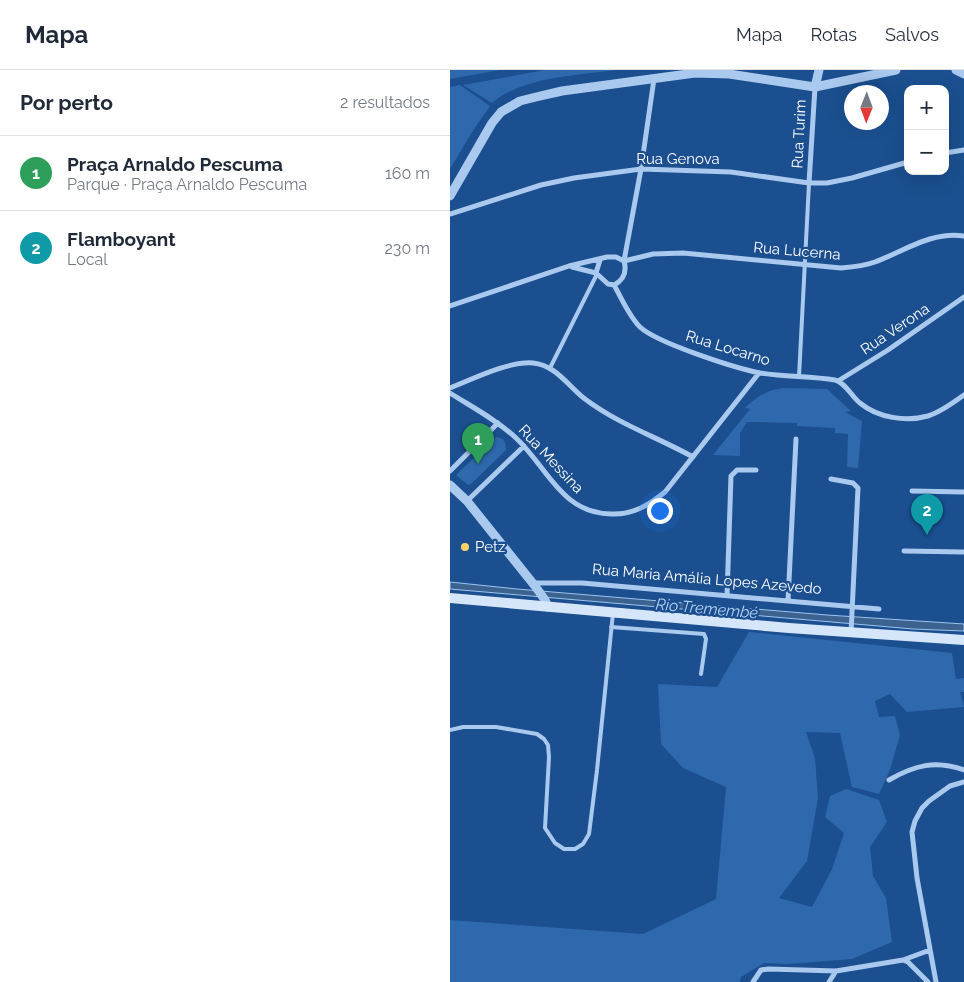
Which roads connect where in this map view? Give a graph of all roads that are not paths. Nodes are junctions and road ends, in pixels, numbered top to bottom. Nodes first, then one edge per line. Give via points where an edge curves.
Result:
1 (819, 70) edge
2 (896, 70) edge
3 (956, 70) edge
4 (964, 74) edge
5 (654, 79) junction
6 (814, 87) junction
7 (964, 150) edge
8 (949, 152) edge
9 (904, 163) edge
10 (641, 169) junction
11 (809, 182) junction
12 (450, 196) edge
13 (450, 214) edge
14 (964, 236) edge
15 (600, 260) junction
16 (624, 261) junction
17 (569, 266) junction
18 (806, 266) junction
19 (596, 274) junction
20 (614, 285) junction
21 (964, 297) edge
22 (450, 306) edge
23 (550, 368) junction
24 (759, 373) junction
25 (800, 377) junction
26 (838, 381) junction
27 (450, 388) edge
28 (450, 393) edge
29 (964, 396) edge
30 (498, 423) junction
31 (796, 439) dead end
32 (524, 446) junction
33 (692, 457) junction
34 (756, 470) dead end
35 (450, 471) edge
36 (831, 479) dead end
37 (450, 485) edge
38 (912, 491) dead end
39 (964, 492) edge
40 (467, 501) junction
41 (904, 551) dead end
42 (964, 552) edge
43 (534, 585) junction
44 (727, 596) junction
45 (450, 598) edge
46 (788, 600) junction
47 (547, 603) junction
48 (851, 607) junction
49 (879, 608) dead end
50 (613, 612) junction
51 (611, 627) junction
52 (851, 630) junction
53 (964, 640) edge
54 (701, 674) dead end
55 (450, 730) edge
56 (964, 770) edge
57 (889, 780) dead end
58 (964, 782) edge
59 (930, 950) junction
60 (903, 960) junction
61 (836, 970) junction
62 (753, 982) edge
63 (829, 982) edge
64 (928, 982) edge
65 (936, 982) edge

1 - 6 street
2 - 6 street
3 - 4 street
5 - 6 street via 695,73 729,74
5 - 10 street
5 - 12 street via 562,91 508,107 492,123
6 - 11 street, Rua Turim
7 - 8 street
9 - 11 street, Rua Genova via 839,182
10 - 11 street, Rua Genova via 731,172
10 - 13 street, Rua Genova via 541,185
10 - 16 street
11 - 18 lane
14 - 18 street, Rua Lucerna via 934,237 857,267
15 - 16 street via 616,257
15 - 17 street
15 - 19 street
16 - 18 street, Rua Lucerna via 654,254 683,253
16 - 20 street via 624,276
17 - 19 street
17 - 22 street
18 - 25 lane
19 - 20 street
19 - 23 lane
20 - 24 street, Rua Locarno via 631,316 655,337
21 - 26 street, Rua Verona
23 - 27 street via 523,363
23 - 33 street via 600,410
24 - 25 street, Rua Locarno
24 - 33 street, Rua Messina
25 - 26 street, Rua Locarno
26 - 29 street via 860,403 889,417 928,416
28 - 30 street, Rua Messina
30 - 32 street, Rua Messina
30 - 35 street
31 - 46 street
32 - 33 street, Rua Messina via 568,499 600,514 618,515 650,505 666,492
32 - 40 street
34 - 44 street via 737,470 731,476
36 - 48 street via 853,483 858,488
37 - 40 street
38 - 39 street
40 - 43 street
41 - 42 street
43 - 44 street, Rua Maria Amália Lopes Azevedo via 582,583
43 - 47 street
44 - 46 street, Rua Maria Amália Lopes Azevedo
45 - 47 main road
46 - 48 street, Rua Maria Amália Lopes Azevedo
47 - 50 main road
48 - 49 street, Rua Maria Amália Lopes Azevedo
48 - 52 street
50 - 51 lane
50 - 52 main road
51 - 54 lane via 704,634
51 - 55 lane via 589,834 583,844 575,849 564,849 555,843 545,828 549,758 544,739 538,734 496,727
52 - 53 main road
56 - 57 street via 919,766
58 - 59 street via 950,786 929,801 922,808 912,832 916,878
59 - 60 street
59 - 65 street
60 - 61 street
60 - 64 street
61 - 62 street via 761,970
61 - 63 street

